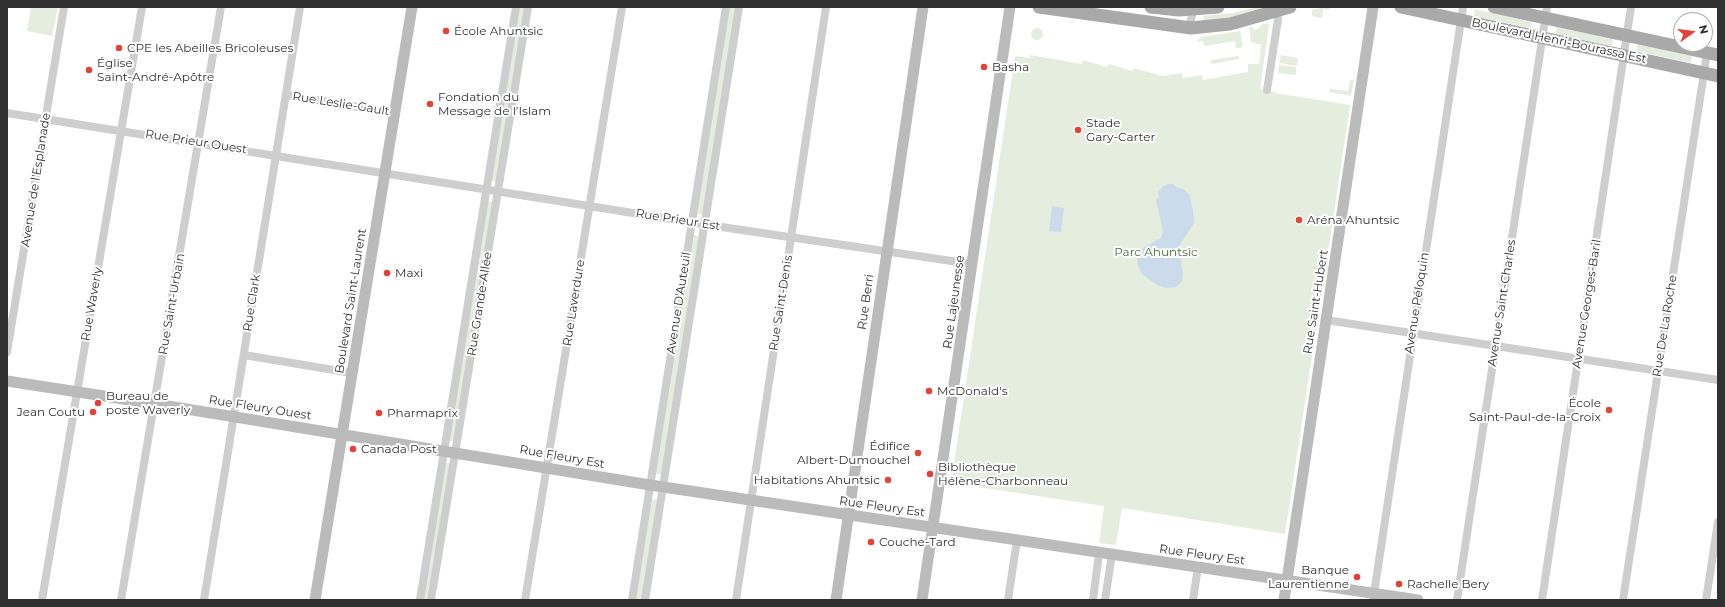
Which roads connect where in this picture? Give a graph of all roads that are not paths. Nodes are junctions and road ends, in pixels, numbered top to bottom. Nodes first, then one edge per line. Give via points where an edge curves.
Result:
1 (64, 7) edge
2 (142, 7) edge
3 (221, 7) edge
4 (300, 7) edge
5 (412, 7) edge
6 (516, 7) edge
7 (528, 7) edge
8 (622, 7) edge
9 (726, 7) edge
10 (739, 7) edge
11 (826, 7) edge
12 (923, 7) edge
13 (1010, 7) edge
14 (1039, 7) edge
15 (1151, 7) edge
16 (1218, 7) edge
17 (1290, 7) edge
18 (1373, 7) edge
19 (1401, 7) edge
20 (1463, 7) edge
21 (1494, 7) edge
22 (1631, 7) edge
23 (1193, 8) edge
24 (1180, 9) edge
25 (1277, 11) junction
26 (1546, 13) edge
27 (1461, 20) junction
28 (1183, 28) junction
29 (1627, 36) junction
30 (1542, 38) junction
31 (1712, 54) edge
32 (1624, 55) junction
33 (1704, 73) junction
34 (1718, 76) edge
35 (1267, 90) dead end
36 (286, 95) junction
37 (7, 113) edge
38 (395, 113) junction
39 (46, 119) junction
40 (121, 131) junction
41 (199, 143) junction
42 (276, 155) junction
43 (385, 173) junction
44 (487, 190) junction
45 (498, 191) junction
46 (590, 206) junction
47 (692, 222) junction
48 (704, 225) junction
49 (790, 238) junction
50 (887, 252) junction
51 (972, 264) junction
52 (1326, 320) junction
53 (1412, 334) junction
54 (1496, 346) junction
55 (7, 352) edge
56 (244, 355) junction
57 (1578, 358) junction
58 (1658, 371) junction
59 (352, 373) junction
60 (1718, 380) edge
61 (7, 381) edge
62 (77, 392) junction
63 (155, 403) junction
64 (234, 416) junction
65 (342, 434) junction
66 (444, 451) junction
67 (456, 452) junction
68 (547, 467) junction
69 (650, 485) junction
70 (663, 487) junction
71 (750, 501) junction
72 (848, 515) junction
73 (1718, 522) edge
74 (933, 528) junction
75 (1017, 540) junction
76 (1099, 553) junction
77 (1112, 554) junction
78 (1198, 567) junction
79 (1287, 580) junction
80 (1374, 597) edge
81 (42, 600) edge
82 (122, 600) edge
83 (204, 600) edge
84 (315, 600) edge
85 (420, 600) edge
86 (431, 600) edge
87 (525, 600) edge
88 (632, 600) edge
89 (645, 600) edge
90 (736, 600) edge
91 (836, 600) edge
92 (922, 600) edge
93 (1008, 600) edge
94 (1093, 600) edge
95 (1105, 600) edge
96 (1193, 600) edge
97 (1284, 600) edge
98 (1418, 600) edge
99 (1457, 600) edge
100 (1542, 600) edge
101 (1623, 600) edge
102 (1706, 600) edge

1 - 39 street, Avenue de l'Esplanade
2 - 40 street, Rue Waverly
3 - 41 street, Rue Saint-Urbain
4 - 36 street, Rue Clark
5 - 38 main road, Boulevard Saint-Laurent
6 - 44 street, Rue Grande-Allée
7 - 45 street, Rue Grande-Allée
8 - 46 street, Rue Laverdure
9 - 47 street, Avenue D'Auteuil
10 - 48 street, Avenue D'Auteuil
11 - 49 street, Rue Saint-Denis
12 - 50 main road, Rue Berri
13 - 51 main road, Rue Lajeunesse
14 - 28 main road
15 - 24 main road
16 - 23 main road
17 - 25 main road
18 - 52 main road, Rue Saint-Hubert
19 - 27 main road, Boulevard Henri-Bourassa Est
20 - 27 street, Avenue Péloquin
21 - 26 main road, Boulevard Henri-Bourassa Est
22 - 29 street, Avenue Georges-Baril
23 - 24 main road
23 - 28 street
24 - 28 street
25 - 28 main road via 1227,24
25 - 35 street
26 - 29 main road, Boulevard Henri-Bourassa Est
26 - 30 street, Avenue Saint-Charles
27 - 30 main road, Boulevard Henri-Bourassa Est
27 - 53 street, Avenue Péloquin
29 - 31 main road, Boulevard Henri-Bourassa Est
29 - 32 street, Avenue Georges-Baril
30 - 32 main road, Boulevard Henri-Bourassa Est
30 - 54 street, Avenue Saint-Charles
31 - 33 street, Rue De La Roche
32 - 33 main road, Boulevard Henri-Bourassa Est
32 - 57 street, Avenue Georges-Baril
33 - 34 main road, Boulevard Henri-Bourassa Est
33 - 58 street, Rue De La Roche
36 - 38 street, Rue Leslie-Gault
36 - 42 street, Rue Clark
37 - 39 street, Rue Prieur Ouest
38 - 43 main road, Boulevard Saint-Laurent
39 - 40 street, Rue Prieur Ouest
39 - 55 street, Avenue de l'Esplanade
40 - 41 street, Rue Prieur Ouest
40 - 62 street, Rue Waverly
41 - 42 street, Rue Prieur Ouest
41 - 63 street, Rue Saint-Urbain
42 - 43 street, Rue Prieur Ouest
42 - 56 street, Rue Clark
43 - 44 street, Rue Prieur Est
43 - 59 main road, Boulevard Saint-Laurent
44 - 45 street, Rue Prieur Est
44 - 66 street, Rue Grande-Allée
45 - 46 street, Rue Prieur Est
45 - 67 street, Rue Grande-Allée
46 - 47 street, Rue Prieur Est
46 - 68 street, Rue Laverdure
47 - 48 street, Rue Prieur Est
47 - 69 street, Avenue D'Auteuil
48 - 49 street, Rue Prieur Est
48 - 70 street, Avenue D'Auteuil
49 - 50 street, Rue Prieur Est
49 - 71 street, Rue Saint-Denis
50 - 51 street, Rue Prieur Est
50 - 72 main road, Rue Berri
51 - 74 main road, Rue Lajeunesse
52 - 53 street
52 - 79 main road, Rue Saint-Hubert
53 - 54 street
53 - 80 street, Avenue Péloquin
54 - 57 street
54 - 99 street, Avenue Saint-Charles
56 - 59 street
56 - 64 street, Rue Clark
57 - 58 street
57 - 100 street, Avenue Georges-Baril
58 - 60 street
58 - 101 street, Rue De La Roche
59 - 65 main road, Boulevard Saint-Laurent
61 - 62 main road, Rue Fleury Ouest
62 - 63 main road, Rue Fleury Ouest
62 - 81 street, Rue Waverly
63 - 64 main road, Rue Fleury Ouest
63 - 82 street, Rue Saint-Urbain
64 - 65 main road, Rue Fleury Ouest
64 - 83 street, Rue Clark
65 - 66 main road, Rue Fleury Est
65 - 84 main road, Boulevard Saint-Laurent
66 - 67 main road, Rue Fleury Est
66 - 85 street, Rue Grande-Allée
67 - 68 main road, Rue Fleury Est
67 - 86 street, Rue Grande-Allée
68 - 69 main road, Rue Fleury Est
68 - 87 street, Rue Laverdure
69 - 70 main road, Rue Fleury Est
69 - 88 street, Avenue D'Auteuil
70 - 71 main road, Rue Fleury Est
70 - 89 street, Avenue D'Auteuil
71 - 72 main road, Rue Fleury Est
71 - 90 street, Rue Saint-Denis
72 - 74 main road, Rue Fleury Est
72 - 91 main road, Rue Berri
73 - 102 street
74 - 75 main road, Rue Fleury Est
74 - 92 main road, Rue Lajeunesse
75 - 76 main road, Rue Fleury Est
75 - 93 street
76 - 77 main road, Rue Fleury Est
76 - 94 street
77 - 78 main road, Rue Fleury Est
77 - 95 street
78 - 79 main road, Rue Fleury Est
78 - 96 street
79 - 80 main road, Rue Fleury Est
79 - 97 main road, Rue Saint-Hubert
80 - 98 main road, Rue Fleury Est

